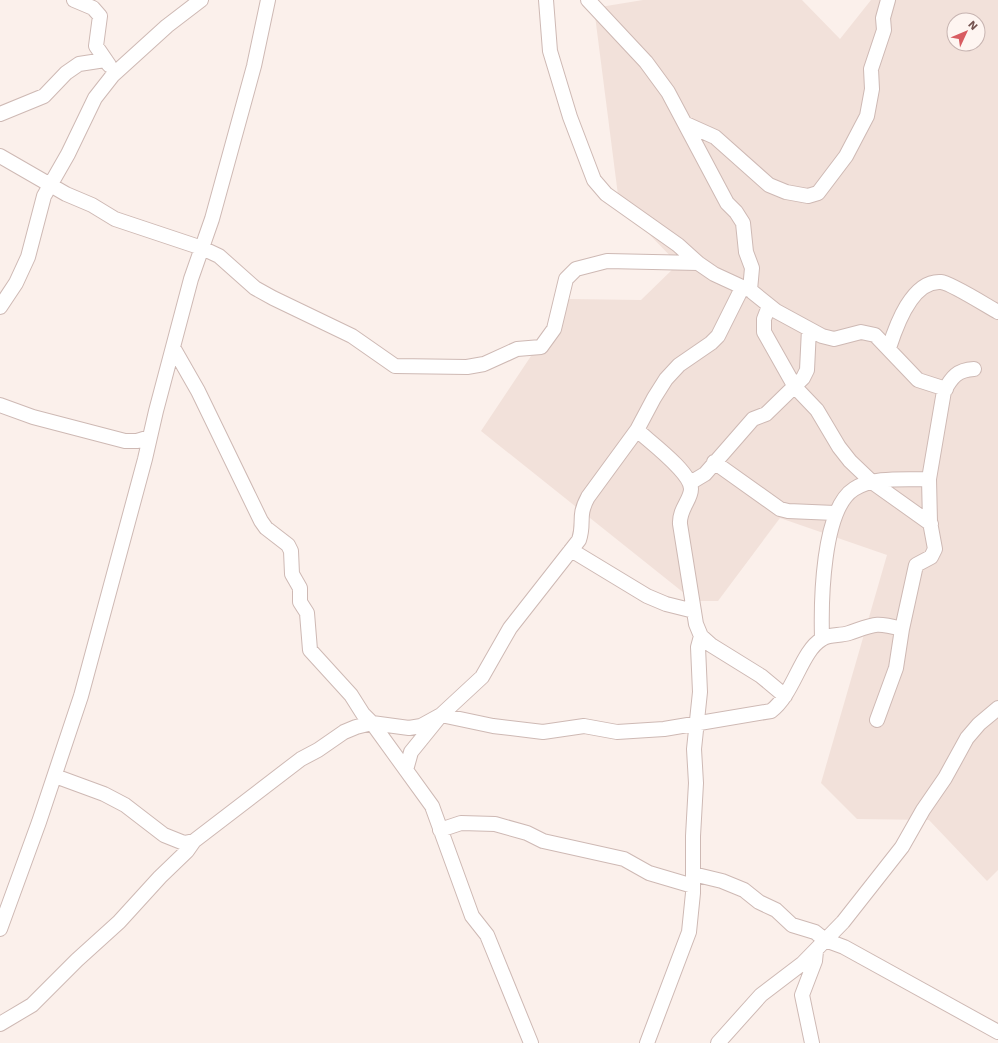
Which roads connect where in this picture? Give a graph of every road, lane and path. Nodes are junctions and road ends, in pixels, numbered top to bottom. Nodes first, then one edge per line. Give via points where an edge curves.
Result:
1 (74, 0) edge
2 (201, 0) edge
3 (268, 0) edge
4 (546, 0) edge
5 (588, 0) edge
6 (888, 0) edge
7 (105, 60) junction
8 (116, 73) junction
9 (0, 114) edge
10 (686, 124) junction
11 (0, 156) edge
12 (49, 184) junction
13 (202, 248) junction
14 (698, 263) junction
15 (746, 289) junction
16 (769, 306) junction
17 (0, 307) edge
18 (998, 312) edge
19 (809, 329) junction
20 (889, 348) junction
21 (174, 349) junction
22 (974, 369) dead end
23 (795, 387) junction
24 (946, 388) junction
25 (0, 405) edge
26 (637, 430) junction
27 (150, 437) junction
28 (714, 462) junction
29 (929, 479) junction
30 (872, 482) junction
31 (690, 484) junction
32 (835, 512) junction
33 (931, 524) junction
34 (571, 550) junction
35 (694, 612) junction
36 (902, 629) junction
37 (701, 636) junction
38 (822, 638) junction
39 (785, 696) junction
40 (998, 708) edge
41 (441, 715) junction
42 (877, 720) dead end
43 (372, 723) junction
44 (696, 723) junction
45 (406, 770) junction
46 (55, 776) junction
47 (440, 830) junction
48 (194, 841) junction
49 (693, 880) junction
50 (0, 930) edge
51 (820, 945) junction
52 (0, 1024) edge
53 (998, 1032) edge
54 (531, 1043) edge
55 (647, 1043) edge
56 (718, 1043) edge
57 (812, 1043) edge

1 - 7 street via 93,8 100,16 96,46
2 - 8 street via 167,26
3 - 13 street via 254,66
4 - 14 street via 550,51 570,117 594,180 606,194 678,245
5 - 10 street via 646,62 668,92
6 - 10 street via 883,18 884,30 871,69 872,90 867,116 846,156 818,193 808,196 786,192 770,185 715,137
7 - 8 street
7 - 9 street via 79,64 66,73 44,96
8 - 12 street via 95,98 68,154
10 - 15 street via 727,203 743,223 746,252 752,268
11 - 12 street
12 - 13 street via 115,219
12 - 17 street via 28,257 16,283
13 - 14 street via 219,256 255,288 352,336 395,366 467,368 484,364 517,349 541,347 554,329 566,279 576,269 607,261
13 - 21 street via 191,279
14 - 15 street via 714,274
15 - 16 street
15 - 26 street via 718,336 679,365 666,379
16 - 19 street
16 - 23 street via 764,319 764,332
18 - 20 street via 942,282 929,284 919,291 900,318
19 - 20 street via 834,339 861,332 868,333 879,337
19 - 23 street via 807,370 804,378
20 - 24 street via 918,380
21 - 27 street
21 - 43 street via 198,391 261,521 288,545 291,551 292,574 300,588 300,602 306,611 309,626 310,650 351,695
22 - 24 street via 962,370
23 - 28 street via 766,414 753,419
23 - 30 street via 817,410 850,461
24 - 29 street via 940,408
25 - 27 street via 125,441
26 - 31 street via 681,470
26 - 34 street via 582,508 582,532
27 - 46 street via 81,696
28 - 31 street via 705,474
28 - 32 street via 780,509
29 - 30 street
29 - 33 street
30 - 32 street via 853,490
30 - 33 street
31 - 35 street via 691,491 680,515 680,524
32 - 38 street via 826,556 821,606
33 - 36 street via 935,549 931,556 916,565
34 - 35 street via 646,596
34 - 41 street via 510,628 482,677
35 - 37 street
36 - 38 street via 876,624 846,634
36 - 42 street via 896,668
37 - 39 street via 761,676
37 - 44 street via 698,647 700,692
38 - 39 street via 808,654
39 - 44 street via 771,711
40 - 51 street via 967,738 898,852 843,922
41 - 43 street via 421,726 409,728
41 - 44 street via 493,726 543,732 584,726 617,732 637,731
41 - 45 street via 411,752
43 - 45 street
43 - 48 street via 356,726 344,732 301,759
44 - 49 street
45 - 47 street via 432,806
46 - 48 street via 104,794 164,835 184,843
46 - 50 street
47 - 49 street via 461,823 495,824 528,833 543,841 624,859 649,873
47 - 54 street via 472,916 487,936
48 - 52 street via 119,922 32,1005
49 - 51 street via 722,881 744,890 759,902 776,910 792,925 815,932
49 - 55 street via 689,932
51 - 53 street via 844,947
51 - 56 street via 761,995
51 - 57 street via 802,995

